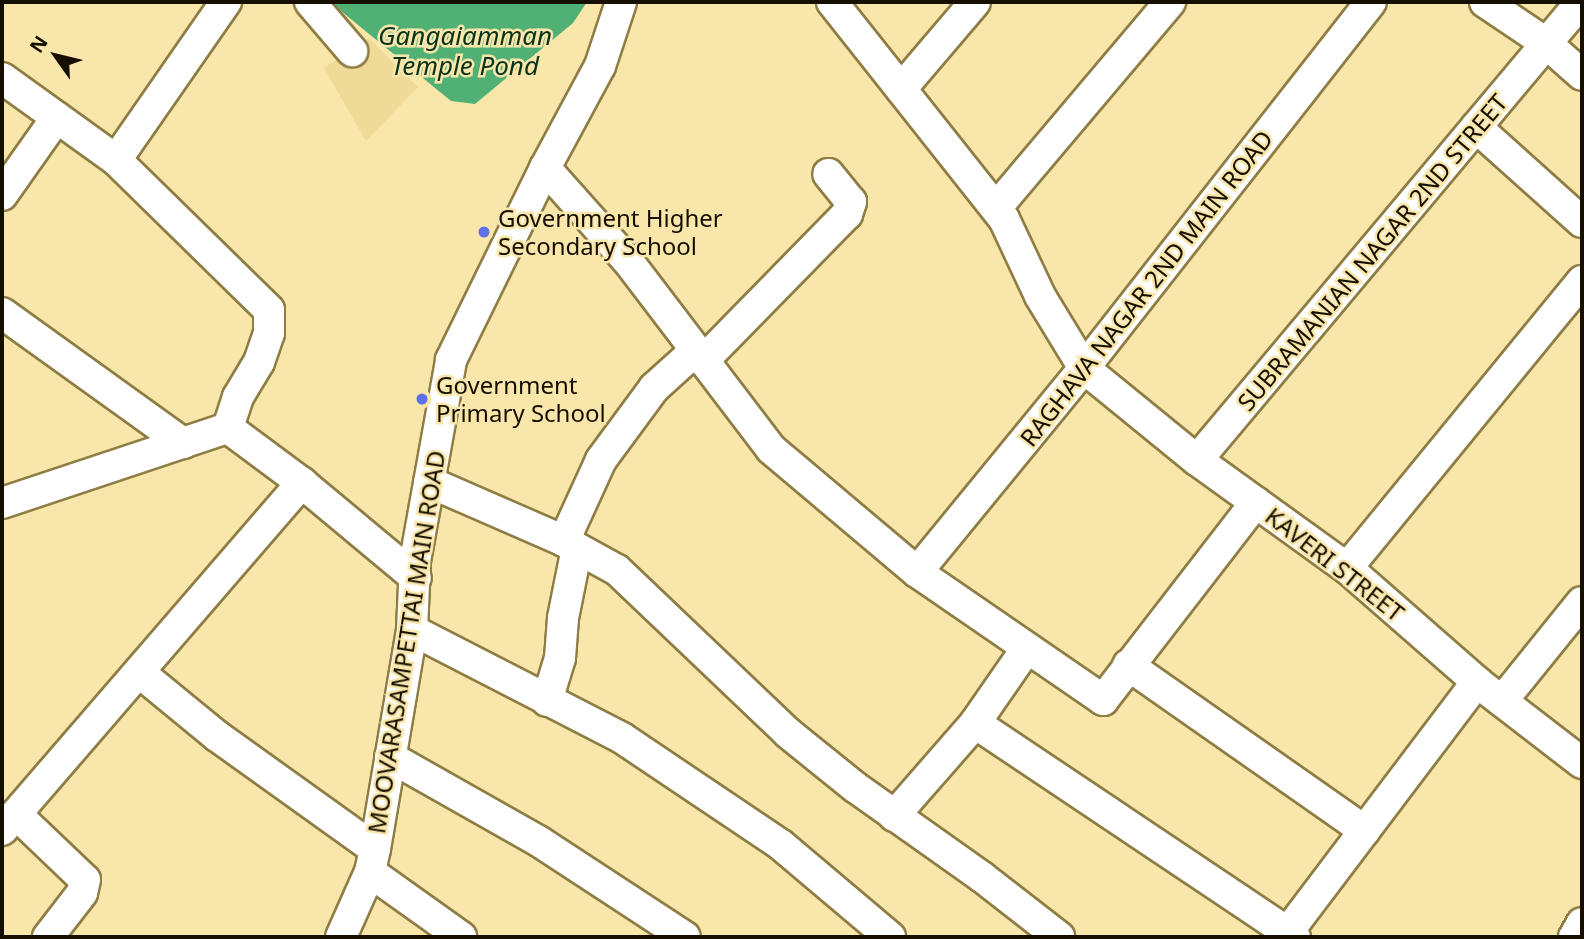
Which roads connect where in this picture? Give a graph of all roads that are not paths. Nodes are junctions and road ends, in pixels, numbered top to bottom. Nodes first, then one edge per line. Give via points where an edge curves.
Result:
1 (226, 2) edge
2 (310, 2) edge
3 (621, 2) edge
4 (832, 2) edge
5 (975, 2) edge
6 (1170, 2) edge
7 (1371, 2) edge
8 (1485, 2) edge
9 (1581, 2) edge
10 (1546, 43) junction
11 (352, 51) dead end
12 (1582, 75) edge
13 (2, 78) edge
14 (901, 89) junction
15 (57, 117) junction
16 (1476, 127) junction
17 (116, 160) junction
18 (545, 168) junction
19 (828, 174) dead end
20 (2, 195) edge
21 (996, 208) junction
22 (1582, 222) edge
23 (1582, 281) edge
24 (2, 313) edge
25 (699, 355) junction
26 (1084, 368) junction
27 (228, 428) junction
28 (183, 443) junction
29 (1197, 460) junction
30 (429, 482) junction
31 (302, 483) junction
32 (1256, 502) junction
33 (2, 503) edge
34 (570, 545) junction
35 (1347, 568) junction
36 (917, 572) junction
37 (416, 578) junction
38 (1582, 602) edge
39 (412, 630) junction
40 (1027, 648) junction
41 (1128, 665) junction
42 (139, 671) junction
43 (1477, 682) junction
44 (547, 701) junction
45 (1502, 701) junction
46 (975, 723) junction
47 (390, 757) junction
48 (1582, 763) edge
49 (894, 816) junction
50 (9, 822) edge
51 (1365, 831) junction
52 (372, 860) junction
53 (1582, 923) edge
54 (1289, 935) edge
55 (48, 937) edge
56 (341, 937) edge
57 (461, 937) edge
58 (685, 937) edge
59 (890, 937) edge
60 (1059, 937) edge
61 (1574, 937) edge

1 - 17 street
2 - 11 street
3 - 18 street, MOOVARASAMPETTAI MAIN ROAD via 600,66
4 - 14 street, KAVERI STREET
5 - 14 street
6 - 21 street
7 - 26 street, RAGHAVA NAGAR 2ND MAIN ROAD
8 - 10 street
9 - 10 street, SUBRAMANIAN NAGAR 2ND STREET
10 - 12 street
10 - 16 street, SUBRAMANIAN NAGAR 2ND STREET
13 - 15 street
14 - 21 street, KAVERI STREET
15 - 17 street
15 - 20 street
16 - 22 street
16 - 29 street, SUBRAMANIAN NAGAR 2ND STREET
17 - 27 street via 269,310 259,362 238,397
18 - 25 street via 628,261
18 - 30 street, MOOVARASAMPETTAI MAIN ROAD via 451,360
19 - 25 street via 851,202 848,214
21 - 26 street, KAVERI STREET via 1040,296
23 - 35 street
24 - 28 street
25 - 34 street via 654,388 601,460
25 - 36 street via 771,449
26 - 29 street, KAVERI STREET
26 - 36 street, RAGHAVA NAGAR 2ND MAIN ROAD
27 - 28 street
27 - 31 street
28 - 33 street
29 - 32 street, KAVERI STREET
30 - 34 street
30 - 37 street, MOOVARASAMPETTAI MAIN ROAD
31 - 37 street
31 - 42 street
32 - 35 street, KAVERI STREET
32 - 41 street
34 - 44 street via 560,657
34 - 49 street via 617,570 788,733
35 - 43 street, KAVERI STREET
36 - 40 street
37 - 39 street, MOOVARASAMPETTAI MAIN ROAD
38 - 45 street
39 - 44 street
39 - 47 street, MOOVARASAMPETTAI MAIN ROAD
40 - 41 street via 1102,700
40 - 46 street
41 - 51 street
42 - 50 street
42 - 52 street
43 - 45 street, KAVERI STREET
43 - 51 street
44 - 59 street via 622,738 781,845
45 - 48 street, KAVERI STREET
46 - 49 street
46 - 54 street
47 - 52 street, MOOVARASAMPETTAI MAIN ROAD
47 - 58 street via 540,842
49 - 60 street
50 - 55 street via 85,880 82,892
51 - 54 street
52 - 56 street, MOOVARASAMPETTAI MAIN ROAD
52 - 57 street
53 - 61 street

